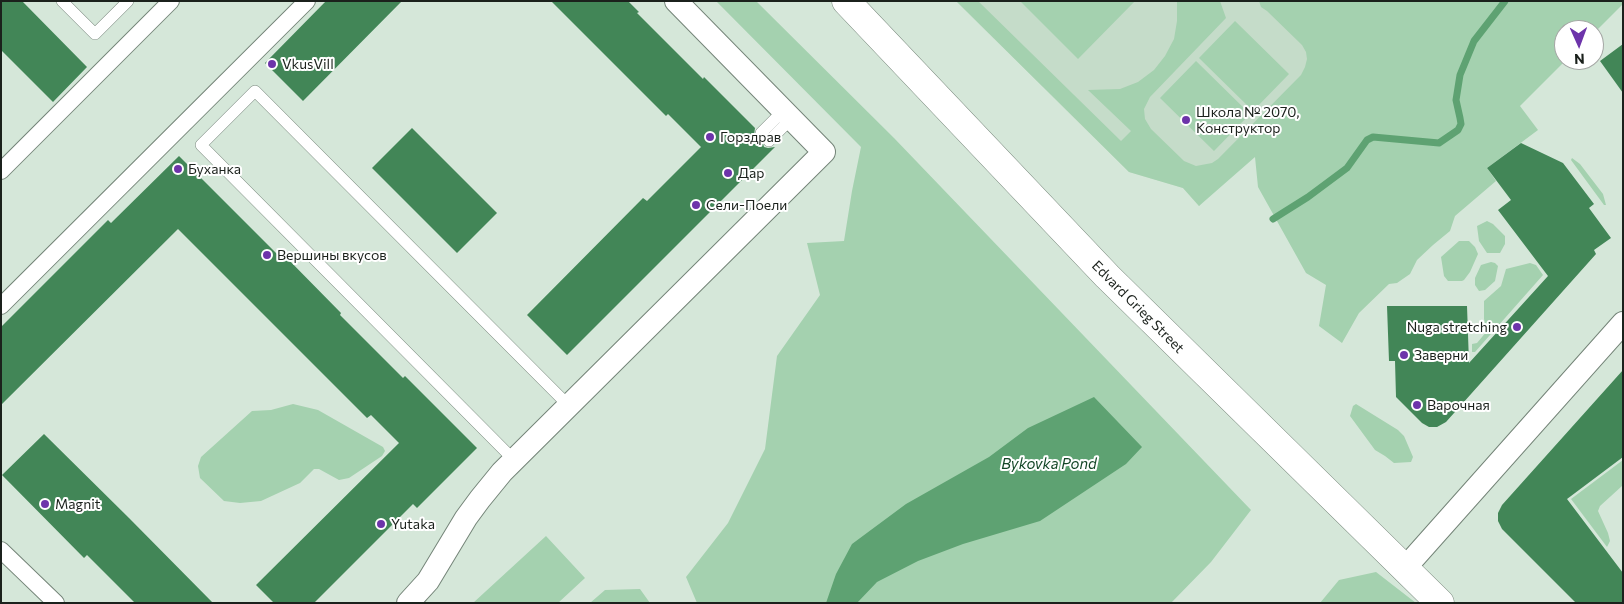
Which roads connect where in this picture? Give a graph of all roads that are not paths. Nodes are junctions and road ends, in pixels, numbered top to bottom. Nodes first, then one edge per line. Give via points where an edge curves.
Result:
1 (62, 1) edge
2 (128, 1) edge
3 (171, 1) edge
4 (307, 1) edge
5 (676, 1) edge
6 (846, 1) edge
7 (788, 114) junction
8 (765, 137) dead end
9 (1, 171) edge
10 (1, 306) edge
11 (1623, 323) edge
12 (568, 406) junction
13 (514, 460) junction
14 (1, 550) edge
15 (1405, 568) junction
16 (56, 603) edge
17 (408, 603) edge
18 (1440, 603) edge

1 - 2 lane via 95,34
3 - 9 street
4 - 10 street
5 - 7 street
6 - 15 street, Edvard Grieg Street via 1107,276
7 - 8 lane
7 - 12 street via 824,152
11 - 15 street
12 - 13 street
12 - 13 lane via 255,91 201,145
13 - 17 street via 480,499 428,581
14 - 16 street
15 - 18 street, Edvard Grieg Street

